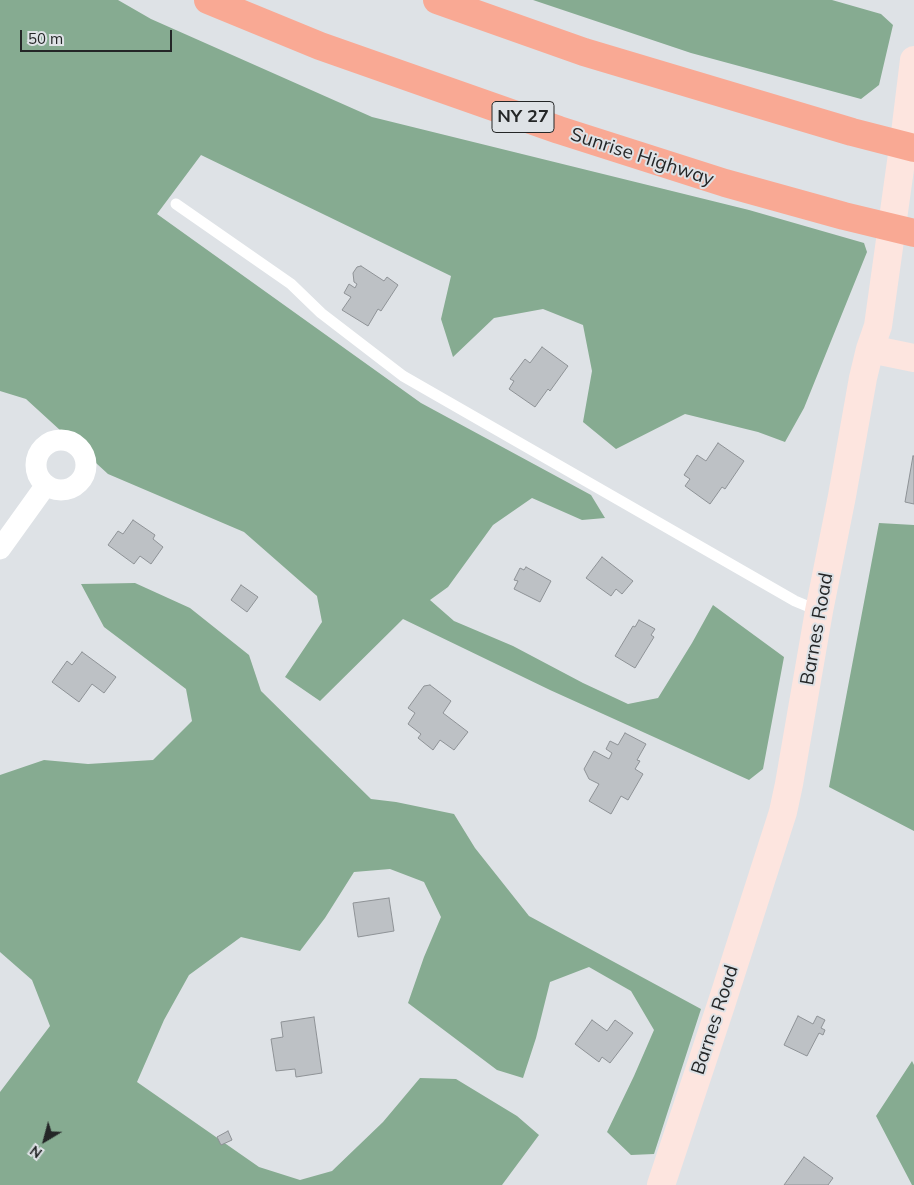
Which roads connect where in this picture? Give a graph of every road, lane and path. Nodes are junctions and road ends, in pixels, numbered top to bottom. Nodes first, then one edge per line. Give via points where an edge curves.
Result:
1 (208, 0) edge
2 (437, 0) edge
3 (914, 60) edge
4 (914, 148) edge
5 (176, 204) dead end
6 (914, 233) edge
7 (870, 349) junction
8 (914, 358) edge
9 (46, 485) dead end
10 (0, 549) edge
11 (819, 611) junction
12 (661, 1185) edge

1 - 6 highway, Sunrise Highway / NY 27 via 320,46 559,130 725,183
2 - 4 highway via 584,52
3 - 7 street, Barnes Road via 878,326
5 - 11 lane via 291,284 321,313 403,376 795,601
7 - 8 street
7 - 11 street, Barnes Road
9 - 10 street
11 - 12 street, Barnes Road via 783,812

